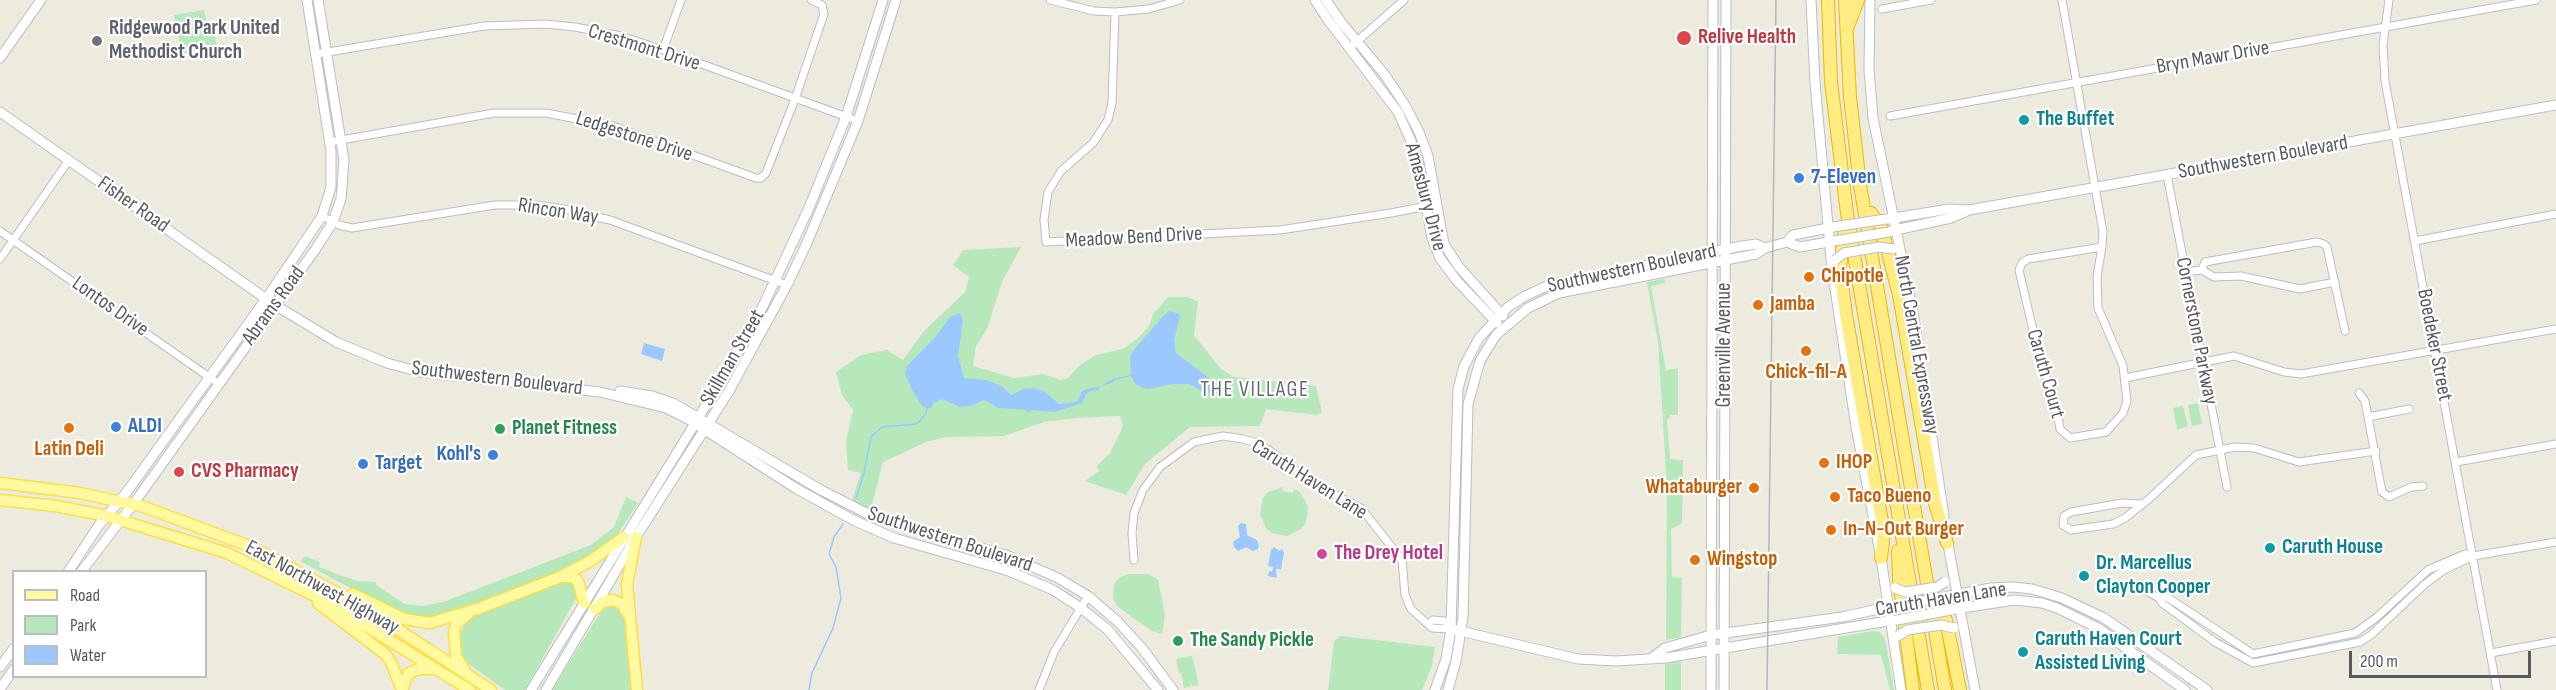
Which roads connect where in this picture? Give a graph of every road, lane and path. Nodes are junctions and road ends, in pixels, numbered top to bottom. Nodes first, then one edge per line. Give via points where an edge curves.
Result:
1 (40, 0) edge
2 (307, 0) edge
3 (318, 0) edge
4 (681, 0) edge
5 (811, 0) edge
6 (883, 0) edge
7 (896, 0) edge
8 (1050, 0) edge
9 (1180, 0) edge
10 (1315, 0) edge
11 (1326, 0) edge
12 (1404, 0) edge
13 (1713, 0) edge
14 (1726, 0) edge
15 (1811, 0) edge
16 (1827, 0) edge
17 (1845, 0) edge
18 (1858, 0) edge
19 (1870, 0) edge
20 (1931, 0) edge
21 (2062, 0) edge
22 (2389, 0) edge
23 (2536, 0) edge
24 (1882, 9) dead end
25 (1115, 12) junction
26 (2385, 27) junction
27 (1846, 30) junction
28 (1352, 45) junction
29 (663, 50) junction
30 (327, 52) junction
31 (316, 54) junction
32 (0, 58) edge
33 (1713, 60) junction
34 (1726, 60) junction
35 (2076, 82) junction
36 (795, 99) junction
37 (2556, 105) edge
38 (0, 112) edge
39 (1890, 116) dead end
40 (846, 117) junction
41 (1412, 117) junction
42 (858, 121) junction
43 (1402, 121) junction
44 (2394, 134) junction
45 (342, 140) junction
46 (330, 142) junction
47 (1712, 146) junction
48 (1726, 146) junction
49 (69, 160) junction
50 (2167, 175) junction
51 (332, 180) junction
52 (344, 182) junction
53 (2095, 188) junction
54 (1863, 204) junction
55 (1432, 205) junction
56 (1969, 210) junction
57 (1847, 213) junction
58 (2556, 214) edge
59 (322, 216) junction
60 (1890, 219) junction
61 (333, 222) junction
62 (1831, 228) junction
63 (0, 231) edge
64 (1893, 231) junction
65 (14, 240) junction
66 (2415, 241) junction
67 (1787, 242) junction
68 (1832, 242) junction
69 (2102, 247) junction
70 (1765, 248) junction
71 (1726, 249) junction
72 (1897, 250) junction
73 (1712, 251) junction
74 (1683, 258) junction
75 (0, 259) edge
76 (1725, 261) junction
77 (1712, 263) junction
78 (1834, 263) junction
79 (1686, 268) junction
80 (2202, 270) junction
81 (2184, 272) junction
82 (776, 280) junction
83 (2335, 282) junction
84 (787, 285) junction
85 (266, 299) junction
86 (275, 305) junction
87 (1497, 317) junction
88 (1506, 325) junction
89 (2556, 329) edge
90 (2345, 331) dead end
91 (2435, 350) junction
92 (2202, 363) junction
93 (1711, 368) junction
94 (1725, 368) junction
95 (210, 377) junction
96 (2125, 378) junction
97 (219, 384) junction
98 (2359, 393) dead end
99 (2409, 409) dead end
100 (1456, 417) junction
101 (1467, 417) junction
102 (2368, 417) junction
103 (701, 424) junction
104 (2556, 444) edge
105 (2219, 450) junction
106 (2376, 452) junction
107 (2456, 462) junction
108 (1711, 466) junction
109 (1724, 466) junction
110 (803, 480) junction
111 (0, 483) edge
112 (2423, 486) dead end
113 (2227, 487) dead end
114 (797, 489) junction
115 (0, 500) edge
116 (647, 500) junction
117 (119, 501) junction
118 (2141, 504) junction
119 (132, 505) junction
120 (657, 505) junction
121 (1897, 509) junction
122 (107, 516) junction
123 (878, 518) junction
124 (120, 519) junction
125 (873, 529) junction
126 (624, 537) junction
127 (636, 537) junction
128 (2556, 542) edge
129 (1947, 543) junction
130 (2473, 556) junction
131 (1881, 558) junction
132 (1452, 559) junction
133 (1134, 560) dead end
134 (1463, 560) junction
135 (289, 566) junction
136 (1952, 567) junction
137 (69, 570) edge
138 (82, 570) edge
139 (560, 577) junction
140 (1884, 577) junction
141 (283, 579) junction
142 (317, 580) junction
143 (303, 588) junction
144 (2143, 589) dead end
145 (1088, 596) junction
146 (1952, 596) junction
147 (2159, 598) junction
148 (1930, 601) junction
149 (584, 603) junction
150 (2077, 604) junction
151 (1892, 606) junction
152 (480, 608) junction
153 (1081, 608) junction
154 (595, 609) junction
155 (1955, 609) junction
156 (2072, 613) junction
157 (2377, 617) junction
158 (1893, 620) junction
159 (630, 623) junction
160 (2383, 623) junction
161 (1450, 628) junction
162 (1461, 631) junction
163 (1725, 633) junction
164 (2219, 634) junction
165 (1711, 635) junction
166 (1965, 636) junction
167 (1895, 640) junction
168 (2322, 640) junction
169 (2556, 641) edge
170 (2215, 642) junction
171 (1725, 648) junction
172 (2324, 649) junction
173 (1711, 650) junction
174 (12, 651) edge
175 (2491, 653) junction
176 (1653, 657) junction
177 (0, 667) edge
178 (438, 670) junction
179 (12, 672) edge
180 (466, 674) junction
181 (0, 689) edge
182 (531, 689) edge
183 (402, 690) edge
184 (470, 690) edge
185 (491, 690) edge
186 (546, 690) edge
187 (637, 690) edge
188 (1039, 690) edge
189 (1158, 690) edge
190 (1173, 690) edge
191 (1435, 690) edge
192 (1448, 690) edge
193 (1711, 690) edge
194 (1724, 690) edge
195 (1901, 690) edge
196 (1913, 690) edge
197 (1929, 690) edge
198 (1945, 690) edge
199 (1960, 690) edge
200 (1975, 690) edge
201 (2185, 690) edge
202 (2207, 690) edge
203 (2497, 690) edge

1 - 32 main road
2 - 31 main road, Abrams Road
3 - 30 main road, Abrams Road
4 - 29 street
5 - 36 street, Ledgestone Drive via 822,5 824,14
6 - 40 main road, Skillman Street
7 - 42 main road, Skillman Street
8 - 25 street
9 - 25 street via 1149,9
10 - 28 main road, Amesbury Drive
11 - 28 main road, Amesbury Drive
12 - 28 street
13 - 33 main road, Greenville Avenue
14 - 34 main road, Greenville Avenue
15 - 62 main road via 1815,83
16 - 57 highway via 1831,82
17 - 27 highway, North Central Expressway
18 - 27 highway
19 - 60 main road, North Central Expressway via 1873,118
20 - 24 street
21 - 35 street, Caruth Court
22 - 26 street, Boedeker Street
23 - 26 street, Bryn Mawr Drive
25 - 55 street, Meadow Bend Drive via 1108,120 1093,143 1062,171 1048,192 1046,242 1280,230
26 - 35 street, Bryn Mawr Drive
26 - 44 street, Boedeker Street via 2383,64
27 - 54 highway, North Central Expressway
28 - 41 main road, Amesbury Drive via 1394,88
28 - 43 main road, Amesbury Drive
29 - 30 street, Crestmont Drive via 598,31 513,24 450,30
29 - 36 street, Crestmont Drive
30 - 31 street, Crestmont Drive
30 - 45 main road, Abrams Road
31 - 46 main road, Abrams Road
33 - 34 main road
33 - 47 main road, Greenville Avenue
34 - 48 main road, Greenville Avenue
35 - 39 street, Bryn Mawr Drive
35 - 53 street, Caruth Court
36 - 40 street, Crestmont Drive
36 - 45 street, Ledgestone Drive via 761,178 614,126 546,113 494,113
37 - 44 main road, Southwestern Boulevard
38 - 49 main road, Fisher Road
40 - 42 street, Crestmont Drive
40 - 82 main road, Skillman Street
41 - 43 main road
41 - 55 main road, Amesbury Drive via 1428,156
42 - 84 main road, Skillman Street
43 - 55 main road, Amesbury Drive
44 - 50 main road, Southwestern Boulevard
44 - 66 street, Boedeker Street
45 - 46 street, Ledgestone Drive
45 - 52 main road, Abrams Road
46 - 51 main road, Abrams Road
47 - 48 main road
47 - 73 main road, Greenville Avenue
48 - 71 main road, Greenville Avenue
49 - 65 street
49 - 85 main road, Fisher Road
50 - 53 main road, Southwestern Boulevard
50 - 81 street, Cornerstone Parkway
51 - 52 main road
51 - 59 main road, Abrams Road
52 - 61 main road, Abrams Road
53 - 56 main road, Southwestern Boulevard
53 - 69 street, Caruth Court
54 - 129 highway via 1881,226 1899,295 1935,503
54 - 148 highway, North Central Expressway
55 - 87 main road, Amesbury Drive via 1448,252
56 - 60 main road, Southwestern Boulevard via 1948,209
56 - 64 main road, Southwestern Boulevard
57 - 121 highway
57 - 131 highway via 1840,267 1884,533
58 - 66 street
59 - 61 street, Rincon Way
59 - 85 main road, Abrams Road
60 - 62 main road, Southwestern Boulevard, bridge
60 - 64 main road, North Central Expressway
61 - 82 street, Rincon Way via 352,228 495,205 559,208 610,220
61 - 86 main road, Abrams Road
62 - 67 main road, Southwestern Boulevard via 1793,235
62 - 68 main road
63 - 65 street, Lontos Drive
64 - 68 main road, Southwestern Boulevard, bridge
64 - 72 main road, North Central Expressway
65 - 75 street
65 - 95 street, Lontos Drive
66 - 91 street, Boedeker Street
67 - 68 main road, Southwestern Boulevard via 1800,247
67 - 70 main road, Southwestern Boulevard
68 - 78 main road
69 - 96 street, Caruth Court via 2097,276 2098,308
69 - 96 street, Caruth Court via 2028,259 2022,263 2020,273 2040,360 2064,434 2070,438 2106,432 2112,427 2127,401
70 - 71 main road, Southwestern Boulevard via 1756,244
70 - 76 main road, Southwestern Boulevard
71 - 73 main road, Southwestern Boulevard
71 - 76 main road, Greenville Avenue
72 - 78 main road, bridge via 1879,247 1844,253
72 - 129 main road, North Central Expressway via 1914,322
73 - 74 main road, Southwestern Boulevard
73 - 77 main road, Greenville Avenue
74 - 79 main road
74 - 87 main road, Southwestern Boulevard via 1549,285 1525,296
76 - 77 main road, Southwestern Boulevard
76 - 94 main road, Greenville Avenue
77 - 79 main road, Southwestern Boulevard
77 - 93 main road, Greenville Avenue
78 - 131 main road via 1856,427
79 - 88 main road, Southwestern Boulevard via 1559,293 1528,308
80 - 81 street
80 - 83 street via 2214,277 2241,276 2300,289
80 - 83 street via 2205,262 2317,242 2327,247
81 - 92 street, Cornerstone Parkway
82 - 84 street, Rincon Way
82 - 103 main road, Skillman Street
83 - 90 street
84 - 103 main road, Skillman Street via 742,369
85 - 86 main road, Southwestern Boulevard
85 - 95 main road, Abrams Road
86 - 97 main road, Abrams Road
86 - 103 main road, Southwestern Boulevard via 358,352 409,369 600,392 666,408
87 - 88 main road, Amesbury Drive
87 - 100 main road, Southwestern Boulevard via 1479,338 1464,366
88 - 101 main road, Southwestern Boulevard via 1480,361
89 - 91 street
91 - 92 street via 2301,374 2234,356
91 - 107 street, Boedeker Street
92 - 96 street
92 - 105 street, Cornerstone Parkway
93 - 94 main road
93 - 108 main road, Greenville Avenue
94 - 109 main road, Greenville Avenue
95 - 97 street, Lontos Drive
95 - 117 main road, Abrams Road
97 - 119 main road, Abrams Road
98 - 102 street
99 - 102 street
100 - 101 main road
100 - 132 main road, Southwestern Boulevard
101 - 134 main road, Southwestern Boulevard
102 - 106 street
103 - 110 main road, Southwestern Boulevard
103 - 114 main road, Southwestern Boulevard
103 - 116 main road, Skillman Street
103 - 120 main road, Skillman Street
104 - 107 street
105 - 106 street via 2254,448 2299,462
105 - 113 street, Cornerstone Parkway
105 - 118 street via 2190,459
106 - 112 street via 2385,496
107 - 130 street, Boedeker Street
108 - 109 main road
108 - 165 main road, Greenville Avenue
109 - 163 main road, Greenville Avenue
110 - 114 main road
110 - 123 main road, Southwestern Boulevard
111 - 117 main road, East Northwest Highway
114 - 125 main road, Southwestern Boulevard
115 - 122 main road, East Northwest Highway
116 - 120 main road
116 - 126 main road, Skillman Street
117 - 119 main road, East Northwest Highway
117 - 122 main road, Abrams Road
118 - 118 street via 2122,503 2071,512 2064,516 2063,525 2071,530 2113,524
119 - 124 main road, Abrams Road
119 - 135 main road, East Northwest Highway via 211,530
120 - 127 main road, Skillman Street
121 - 196 highway via 1899,579
121 - 197 highway
122 - 124 main road, East Northwest Highway
122 - 137 main road, Abrams Road
123 - 125 main road
123 - 145 main road, Southwestern Boulevard via 1006,555 1046,571
124 - 138 main road, Abrams Road
124 - 141 main road, East Northwest Highway via 227,553
125 - 153 main road, Southwestern Boulevard via 1009,571 1053,590
126 - 139 main road
126 - 149 main road, Skillman Street
127 - 154 main road, Skillman Street
127 - 159 main road via 627,584
128 - 130 street
129 - 136 main road, North Central Expressway
130 - 157 street via 2465,554 2428,570
130 - 160 street via 2425,584
130 - 175 street, Boedeker Street
131 - 140 main road
132 - 134 main road
132 - 161 main road, Southwestern Boulevard
133 - 161 street, Caruth Haven Lane via 1134,513 1143,490 1160,467 1194,442 1223,436 1243,439 1269,450 1311,482 1361,508 1399,553 1408,603 1432,628
134 - 162 main road, Southwestern Boulevard
135 - 141 main road
135 - 142 main road, East Northwest Highway
136 - 140 main road, bridge via 1945,582 1937,587 1905,592 1894,588
136 - 146 main road, North Central Expressway
139 - 149 main road via 573,577 581,584
139 - 152 main road
140 - 151 main road
141 - 143 main road, East Northwest Highway
142 - 152 main road via 417,623 443,620
142 - 180 main road, East Northwest Highway
143 - 178 main road, East Northwest Highway
143 - 183 main road via 385,654
144 - 147 street
145 - 153 street
145 - 190 main road, Southwestern Boulevard via 1131,635
146 - 150 main road, Caruth Haven Lane via 2013,587
146 - 151 main road, Caruth Haven Lane, bridge
146 - 155 main road, North Central Expressway
147 - 164 street via 2167,597
147 - 170 street
148 - 198 highway, North Central Expressway
148 - 199 highway via 1946,620
149 - 182 main road, Skillman Street
150 - 156 main road
150 - 202 main road, Caruth Haven Lane via 2104,618
151 - 158 main road
151 - 163 main road, Caruth Haven Lane
152 - 180 main road via 461,618 454,633 456,656
153 - 188 street via 1054,652
153 - 189 main road, Southwestern Boulevard via 1118,641
154 - 159 main road via 607,600 618,601
154 - 186 main road, Skillman Street
155 - 156 main road, Caruth Haven Lane via 2025,601
155 - 158 main road, Caruth Haven Lane, bridge
155 - 166 main road, North Central Expressway
156 - 201 main road, Caruth Haven Lane
157 - 160 street
157 - 168 street via 2355,633
158 - 167 main road
158 - 171 main road, Caruth Haven Lane
159 - 187 main road
160 - 172 street via 2360,642
161 - 162 main road, Caruth Haven Lane
161 - 191 main road, Southwestern Boulevard via 1446,659
162 - 176 main road, Caruth Haven Lane via 1578,659 1616,661
162 - 192 main road, Southwestern Boulevard
163 - 165 main road, Caruth Haven Lane
163 - 171 main road, Greenville Avenue
164 - 168 street via 2253,654
164 - 170 street
165 - 173 main road, Greenville Avenue
165 - 176 main road, Caruth Haven Lane via 1665,648
166 - 167 main road, bridge via 1941,625 1908,630
166 - 200 main road, North Central Expressway
167 - 195 main road
168 - 172 street
169 - 175 street
170 - 172 street via 2253,663
171 - 173 main road, Caruth Haven Lane
171 - 194 main road, Greenville Avenue
173 - 176 main road, Caruth Haven Lane
173 - 193 main road, Greenville Avenue
174 - 177 main road
175 - 203 street, Boedeker Street
178 - 183 main road via 414,670
178 - 184 main road, East Northwest Highway
179 - 181 main road
180 - 185 main road, East Northwest Highway

